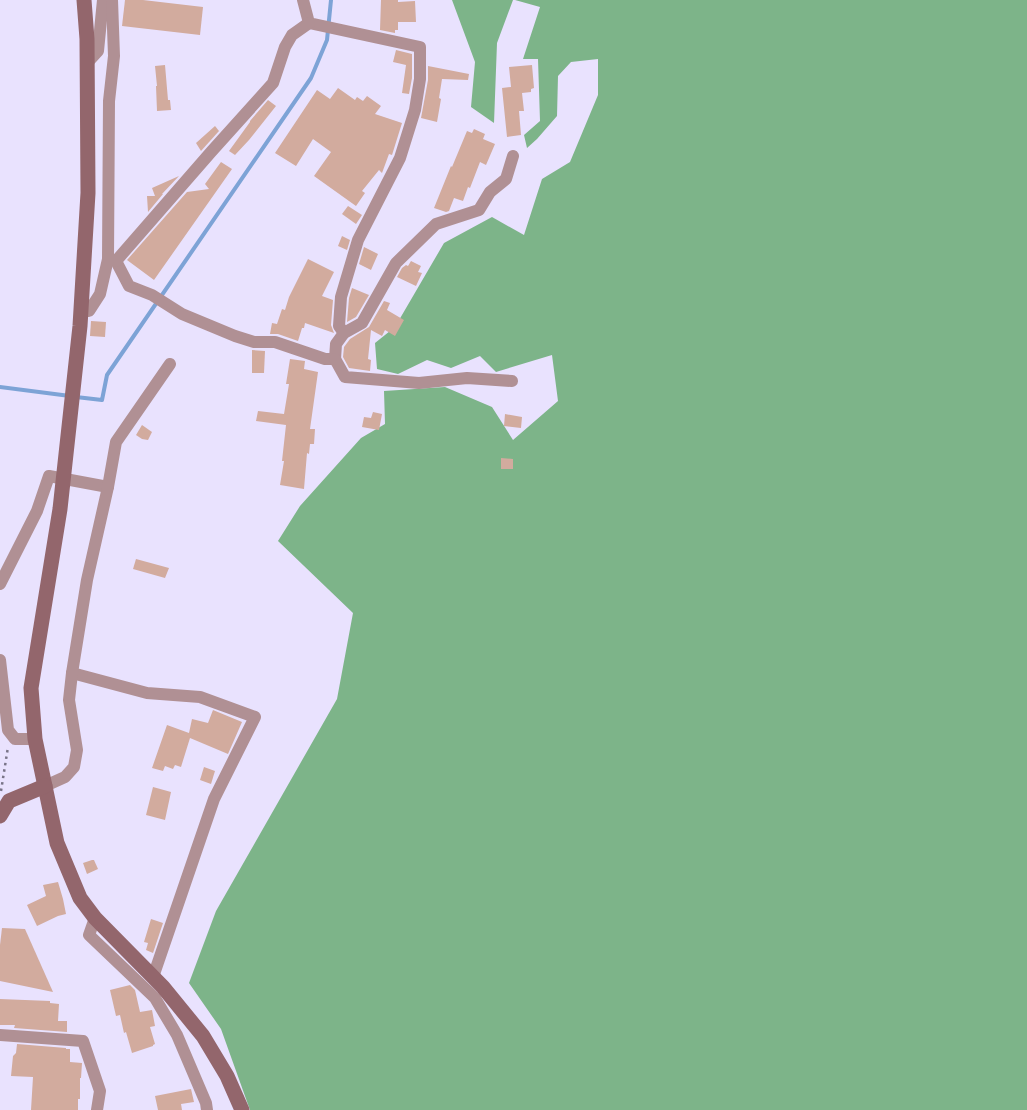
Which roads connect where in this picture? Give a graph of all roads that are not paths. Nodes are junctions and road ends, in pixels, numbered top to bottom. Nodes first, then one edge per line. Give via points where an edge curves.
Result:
1 (84, 0) edge
2 (103, 0) edge
3 (112, 0) edge
4 (303, 0) edge
5 (314, 24) junction
6 (87, 63) junction
7 (514, 156) dead end
8 (112, 260) junction
9 (81, 311) junction
10 (344, 332) junction
11 (335, 359) junction
12 (170, 364) dead end
13 (512, 381) dead end
14 (64, 479) junction
15 (108, 486) junction
16 (0, 584) edge
17 (0, 660) edge
18 (72, 673) junction
19 (34, 739) junction
20 (45, 786) junction
21 (0, 816) edge
22 (95, 918) junction
23 (153, 976) junction
24 (0, 1035) edge
25 (97, 1110) edge
26 (207, 1110) edge
27 (242, 1110) edge

1 - 6 street
2 - 6 street via 98,51
3 - 8 street via 114,56 109,101
4 - 5 street
5 - 8 street via 292,35 273,84
5 - 10 street via 420,48 415,110 400,158 358,240 341,297 339,326
6 - 9 street via 88,193
7 - 10 street via 506,179 490,192 479,210 436,224 396,263 362,323
8 - 9 street via 100,294 89,311
8 - 11 street via 129,286 152,295 182,314 254,342 275,342 325,359
9 - 14 street
10 - 11 street via 336,344
11 - 13 street via 345,377 419,383 467,378
12 - 15 street via 116,442
14 - 15 street
14 - 16 street via 49,476 37,511
14 - 19 street via 31,688
15 - 18 street via 87,580
17 - 19 street via 8,730 15,739
18 - 20 street via 69,700 77,750 74,767 65,777
18 - 23 street via 147,693 200,697 255,717 214,799
19 - 20 street
20 - 21 street via 9,801
20 - 22 street via 57,843 80,898
22 - 23 street
22 - 26 street via 89,935 155,998 177,1035
23 - 27 street via 203,1036
24 - 25 street via 83,1041 100,1091

